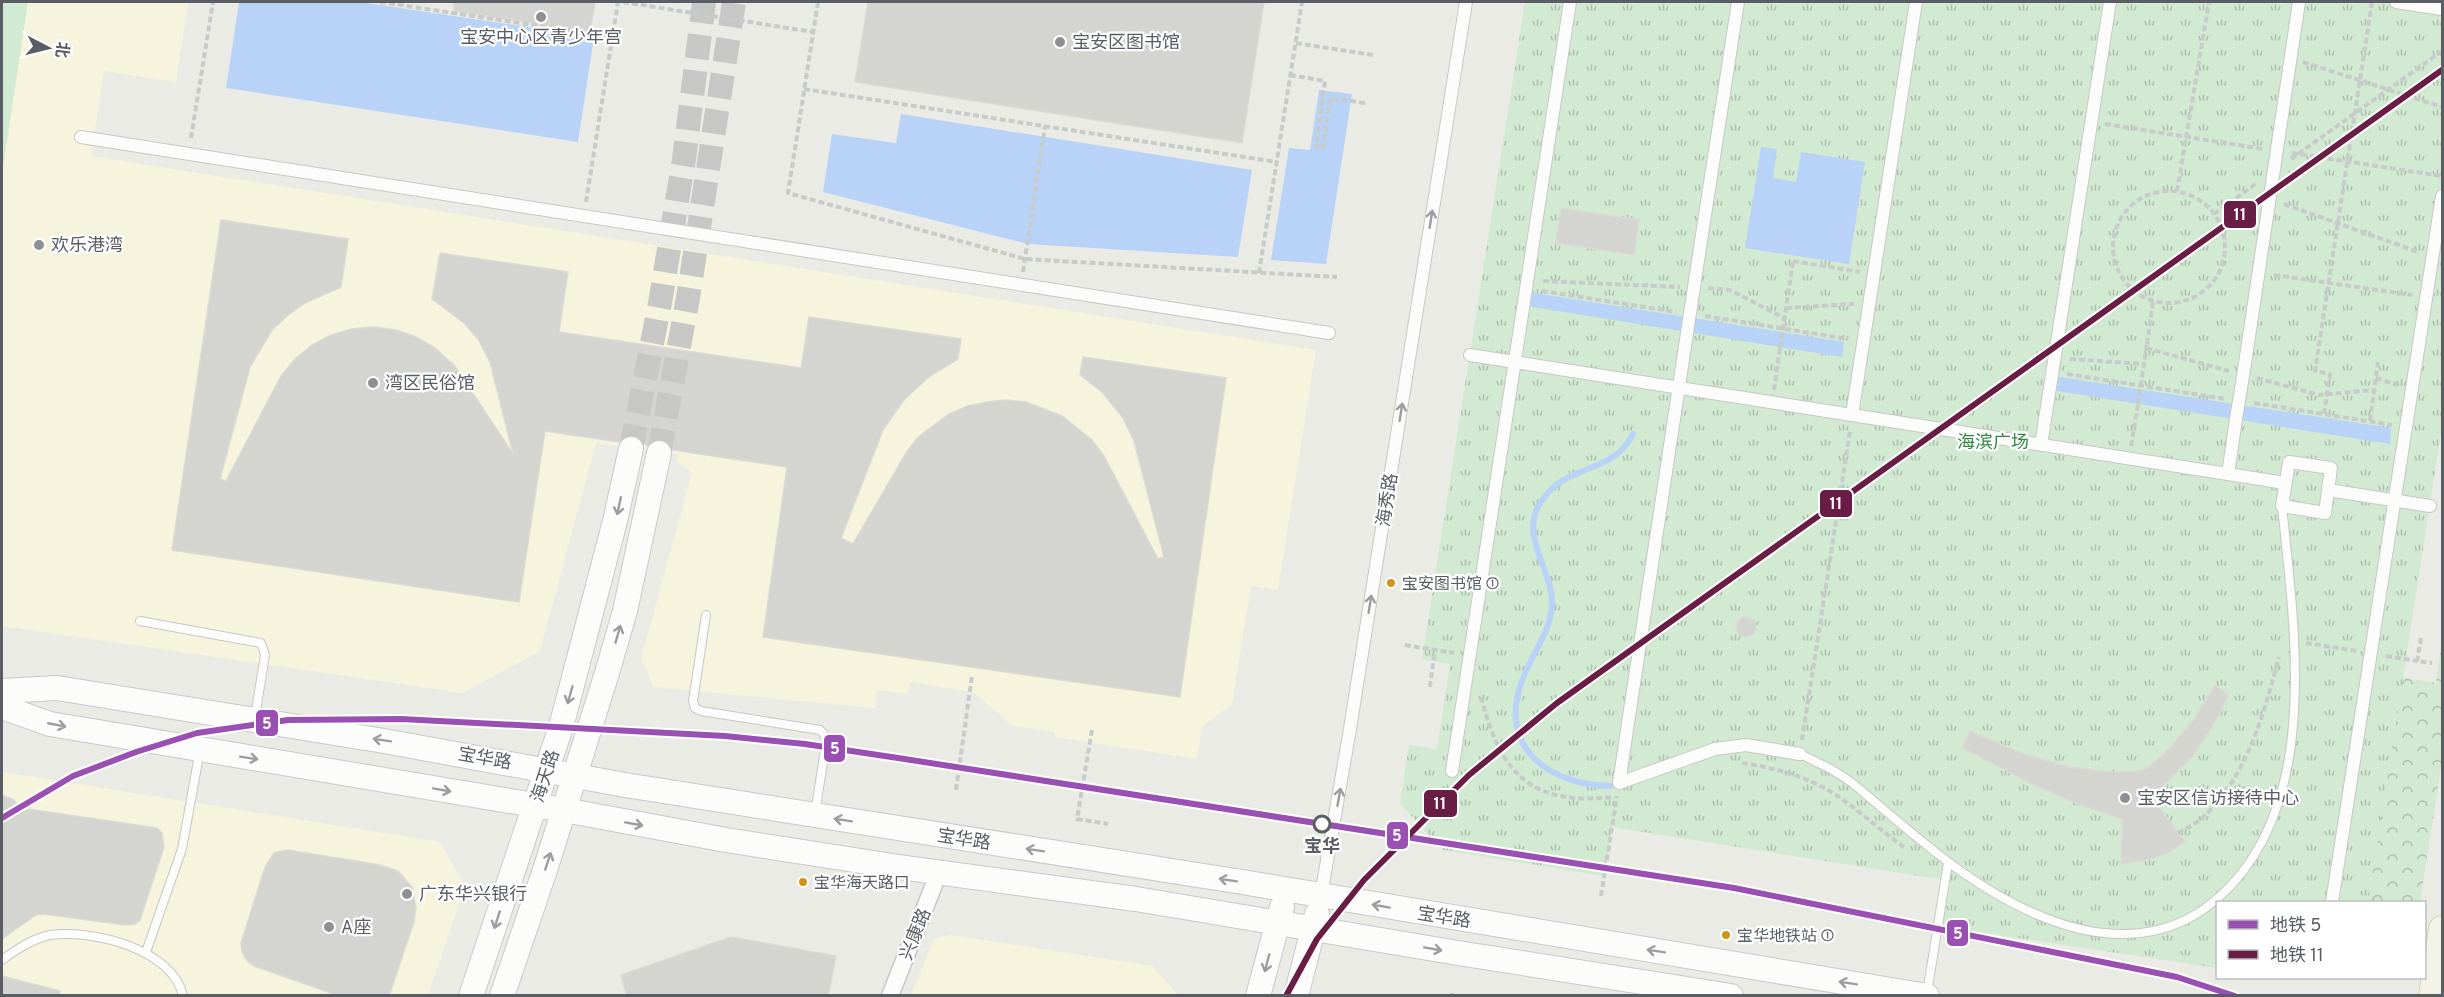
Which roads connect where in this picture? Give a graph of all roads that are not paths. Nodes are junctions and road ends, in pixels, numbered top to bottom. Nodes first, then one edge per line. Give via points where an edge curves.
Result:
1 (1466, 2) edge
2 (1570, 2) edge
3 (1738, 2) edge
4 (1916, 2) edge
5 (2110, 2) edge
6 (2300, 2) edge
7 (2396, 2) edge
8 (2442, 9) edge
9 (81, 137) dead end
10 (2442, 196) edge
11 (1329, 333) dead end
12 (1470, 355) dead end
13 (1514, 362) junction
14 (1679, 388) junction
15 (1852, 415) junction
16 (2041, 445) junction
17 (631, 448) tunnel mouth
18 (659, 453) tunnel mouth
19 (2228, 474) junction
20 (2286, 483) junction
21 (2328, 490) junction
22 (2395, 500) junction
23 (2282, 506) junction
24 (2430, 506) dead end
25 (706, 615) dead end
26 (140, 621) dead end
27 (2, 691) edge
28 (2, 707) edge
29 (254, 720) junction
30 (200, 750) junction
31 (1800, 754) joint
32 (548, 769) junction
33 (1452, 771) dead end
34 (575, 774) junction
35 (535, 806) junction
36 (564, 810) junction
37 (815, 816) junction
38 (1948, 863) junction
39 (939, 872) junction
40 (1286, 890) junction
41 (1321, 896) junction
42 (2332, 901) edge
43 (1278, 922) junction
44 (1509, 927) junction
45 (1314, 929) junction
46 (2442, 929) edge
47 (146, 952) junction
48 (2, 960) edge
49 (1503, 960) junction
50 (1927, 995) edge
51 (183, 996) edge
52 (471, 996) edge
53 (501, 996) edge
54 (890, 996) edge
55 (1258, 996) edge
56 (1296, 996) edge
57 (1731, 996) edge
58 (2432, 996) edge

41 -> 1 street, 海秀路
2 - 13 street
3 - 14 street, bridge
4 - 15 street
5 - 16 street
6 - 19 street, bridge
7 - 8 street
9 - 11 street
10 - 22 street
12 - 13 street
13 - 14 street
13 - 33 street
14 - 15 street
14 - 31 street via 1618,783 1715,749 1746,746
15 - 16 street
16 - 19 street
17 -> 32 main road, 海天路 via 583,649
34 -> 18 main road, 海天路 via 625,611
19 - 20 street
20 - 21 street via 2289,462 2331,468
20 - 23 street
21 - 22 street
21 - 23 street via 2325,513
22 - 24 street
22 - 42 street
23 - 38 lane via 2296,655 2292,741 2270,825 2237,879 2192,917 2166,929 2104,934 2046,919
25 - 37 lane via 695,708 820,730 826,743
26 - 29 lane via 261,642 265,655
27 - 29 main road, 宝华路 via 57,688
28 -> 30 main road, 宝华路 via 50,724
32 -> 29 main road, 宝华路
30 -> 35 main road, 宝华路
30 - 47 lane via 182,849
31 - 38 lane via 1851,782
32 - 34 main road, 宝华路
32 - 35 main road, 海天路
34 - 36 main road, 海天路
34 - 37 main road, 宝华路
35 - 36 main road, 宝华路
35 -> 52 main road, 海天路
36 -> 39 main road, 宝华路 via 726,840
53 -> 36 main road, 海天路
40 -> 37 main road, 宝华路
38 - 50 lane
39 - 43 main road, 宝华路
39 - 54 street, 兴康路
40 - 41 main road, 宝华路
40 - 43 main road
44 -> 41 main road, 宝华路
41 - 45 main road, 海秀路
43 - 45 main road, 宝华路
43 -> 55 main road
44 - 49 main road via 1496,929 1489,938 1489,949
50 -> 44 main road, 宝华路
45 -> 49 main road, 宝华路
45 - 56 main road, 海秀路
46 - 58 main road
47 - 48 lane via 93,937 65,934 26,943
47 - 51 lane via 171,971
49 - 57 main road, 宝华路

